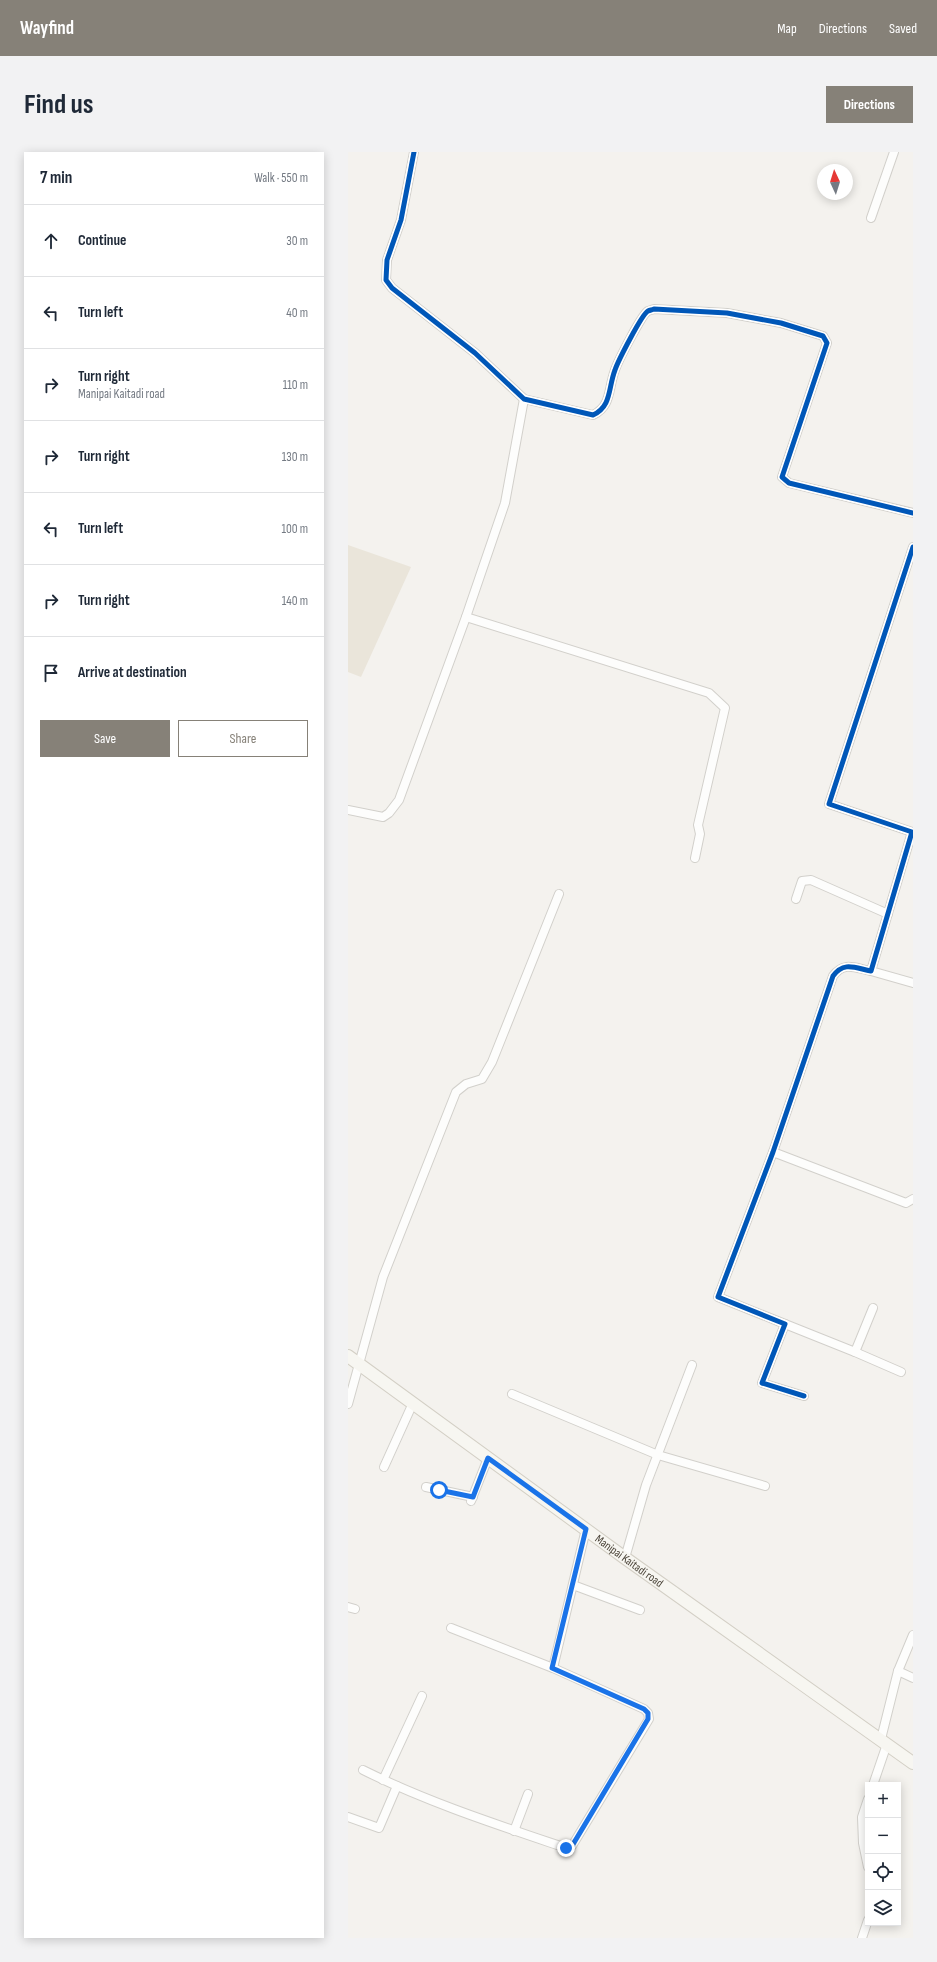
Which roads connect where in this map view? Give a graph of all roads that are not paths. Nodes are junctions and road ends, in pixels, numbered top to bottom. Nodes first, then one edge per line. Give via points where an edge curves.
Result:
1 (414, 152) edge
2 (894, 152) edge
3 (871, 218) dead end
4 (524, 399) junction
5 (913, 513) edge
6 (913, 548) edge
7 (466, 617) junction
8 (348, 810) edge
9 (912, 830) edge
10 (695, 858) dead end
11 (559, 894) dead end
12 (796, 899) dead end
13 (888, 914) junction
14 (871, 971) junction
15 (913, 983) edge
16 (773, 1152) junction
17 (913, 1199) edge
18 (873, 1308) dead end
19 (785, 1324) junction
20 (855, 1352) junction
21 (353, 1360) edge
22 (692, 1365) dead end
23 (901, 1372) dead end
24 (512, 1394) dead end
25 (804, 1396) dead end
26 (413, 1403) junction
27 (348, 1404) edge
28 (658, 1455) junction
29 (488, 1458) junction
30 (384, 1467) dead end
31 (765, 1486) dead end
32 (426, 1487) dead end
33 (586, 1529) junction
34 (625, 1558) junction
35 (573, 1585) junction
36 (640, 1610) dead end
37 (451, 1628) dead end
38 (913, 1635) edge
39 (552, 1668) junction
40 (898, 1671) junction
41 (913, 1678) edge
42 (422, 1696) dead end
43 (884, 1742) junction
44 (913, 1763) edge
45 (363, 1770) dead end
46 (383, 1780) junction
47 (874, 1782) edge
48 (397, 1786) junction
49 (528, 1794) dead end
50 (865, 1808) edge
51 (348, 1817) edge
52 (514, 1831) junction
53 (865, 1854) edge
54 (866, 1926) edge
55 (862, 1938) edge

1 - 4 street via 401,220 387,260 386,280 392,288 475,353
2 - 3 street
4 - 5 street via 592,415 602,411 615,370 640,321 648,311 654,309 727,313 781,323 823,336 827,343 782,477 789,483
4 - 7 street via 505,503
6 - 9 street via 828,804
7 - 8 street via 399,800 383,817
7 - 10 street via 709,693 725,708 698,825 700,834
9 - 13 street
11 - 21 street via 492,1062 482,1079 466,1084 456,1092
12 - 13 street via 802,881 811,880
13 - 14 street
14 - 15 street
14 - 16 street via 846,966 839,968 833,976
16 - 17 street via 906,1203
16 - 19 street via 718,1297
18 - 20 street
19 - 20 street
19 - 25 street via 762,1383
20 - 23 street
21 - 26 main road, Manipai Kaitadi road
21 - 27 street
22 - 28 street
24 - 28 street
26 - 29 main road, Manipai Kaitadi road
26 - 30 street
28 - 31 street
28 - 34 street via 646,1485
29 - 32 street via 472,1499
29 - 33 main road, Manipai Kaitadi road
33 - 34 main road, Manipai Kaitadi road
33 - 35 street
34 - 43 main road, Manipai Kaitadi road
35 - 36 street
35 - 39 street
37 - 39 street
38 - 40 street
39 - 52 street via 644,1709 648,1713 648,1719 572,1846 566,1848
40 - 41 street
40 - 43 street
42 - 46 street
43 - 44 main road, Manipai Kaitadi road
43 - 47 street
45 - 46 street
46 - 48 street
48 - 51 street via 379,1828
48 - 52 street
49 - 52 street
50 - 53 street via 862,1817
54 - 55 street

